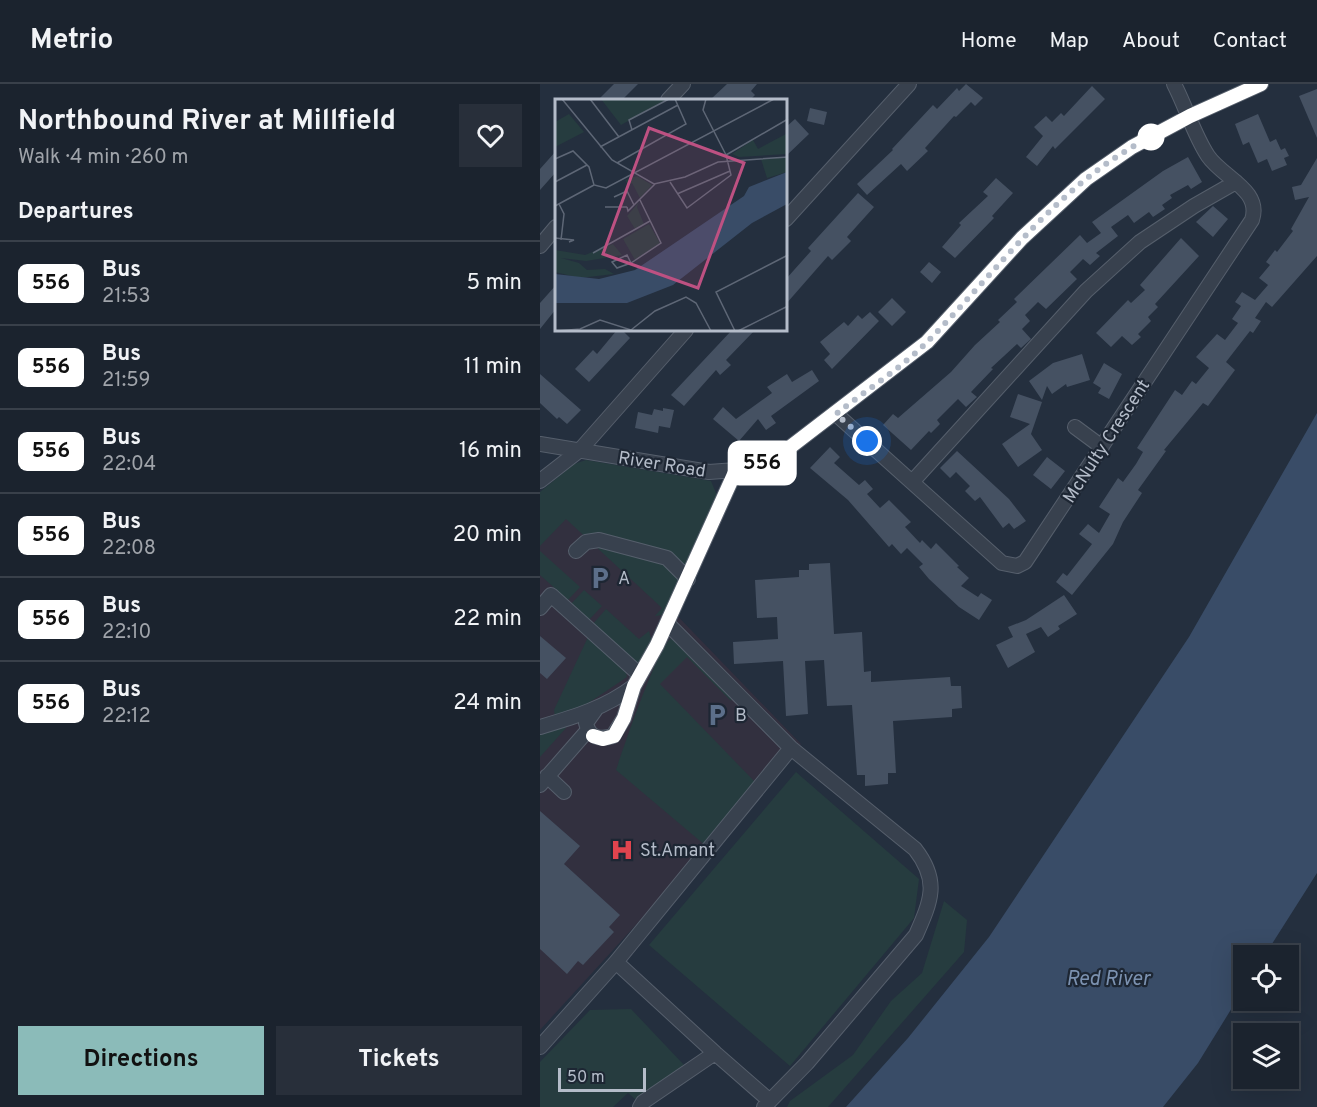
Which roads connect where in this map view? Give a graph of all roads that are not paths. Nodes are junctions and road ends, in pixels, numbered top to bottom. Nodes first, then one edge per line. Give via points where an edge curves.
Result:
1 (683, 84) edge
2 (909, 84) edge
3 (1174, 84) edge
4 (1261, 84) edge
5 (669, 99) edge
6 (1190, 116) junction
7 (1236, 182) junction
8 (788, 217) edge
9 (555, 228) edge
10 (540, 246) edge
11 (684, 332) edge
12 (836, 414) junction
13 (1075, 427) dead end
14 (540, 444) edge
15 (1102, 447) junction
16 (580, 450) junction
17 (736, 470) junction
18 (540, 481) edge
19 (913, 482) junction
20 (576, 551) dead end
21 (688, 579) junction
22 (540, 608) edge
23 (667, 623) junction
24 (637, 680) junction
25 (596, 709) junction
26 (540, 727) edge
27 (588, 730) junction
28 (791, 748) junction
29 (544, 781) edge
30 (564, 792) dead end
31 (616, 962) junction
32 (540, 1047) edge
33 (715, 1053) junction
34 (767, 1104) edge
35 (640, 1107) edge

1 - 5 street
2 - 8 street
3 - 6 street, McNulty Crescent
4 - 6 street, River Road
6 - 7 street, McNulty Crescent via 1209,157
6 - 12 street, River Road via 1132,147 1086,179 1022,238 927,342
7 - 15 street, McNulty Crescent via 1251,197 1256,209 1252,220
7 - 19 street via 1140,242 1086,291
9 - 10 street
11 - 16 street
12 - 17 street, River Road via 774,458
12 - 19 street, McNulty Crescent
13 - 15 street
14 - 16 street, River Road
15 - 19 street, McNulty Crescent via 1031,555 1017,566 1002,563
16 - 17 street, River Road via 696,471
16 - 18 street
17 - 21 street
20 - 21 street via 586,542 599,540 667,558
21 - 23 street
22 - 24 street via 551,595
23 - 24 street
23 - 28 street
24 - 25 street via 615,700
24 - 27 street via 614,736 603,739
25 - 26 street
25 - 27 street via 586,723
27 - 29 street
28 - 31 street
28 - 34 street via 915,849 932,880 931,897 916,935
29 - 30 street
31 - 32 street
31 - 33 street
33 - 34 street
33 - 35 street

